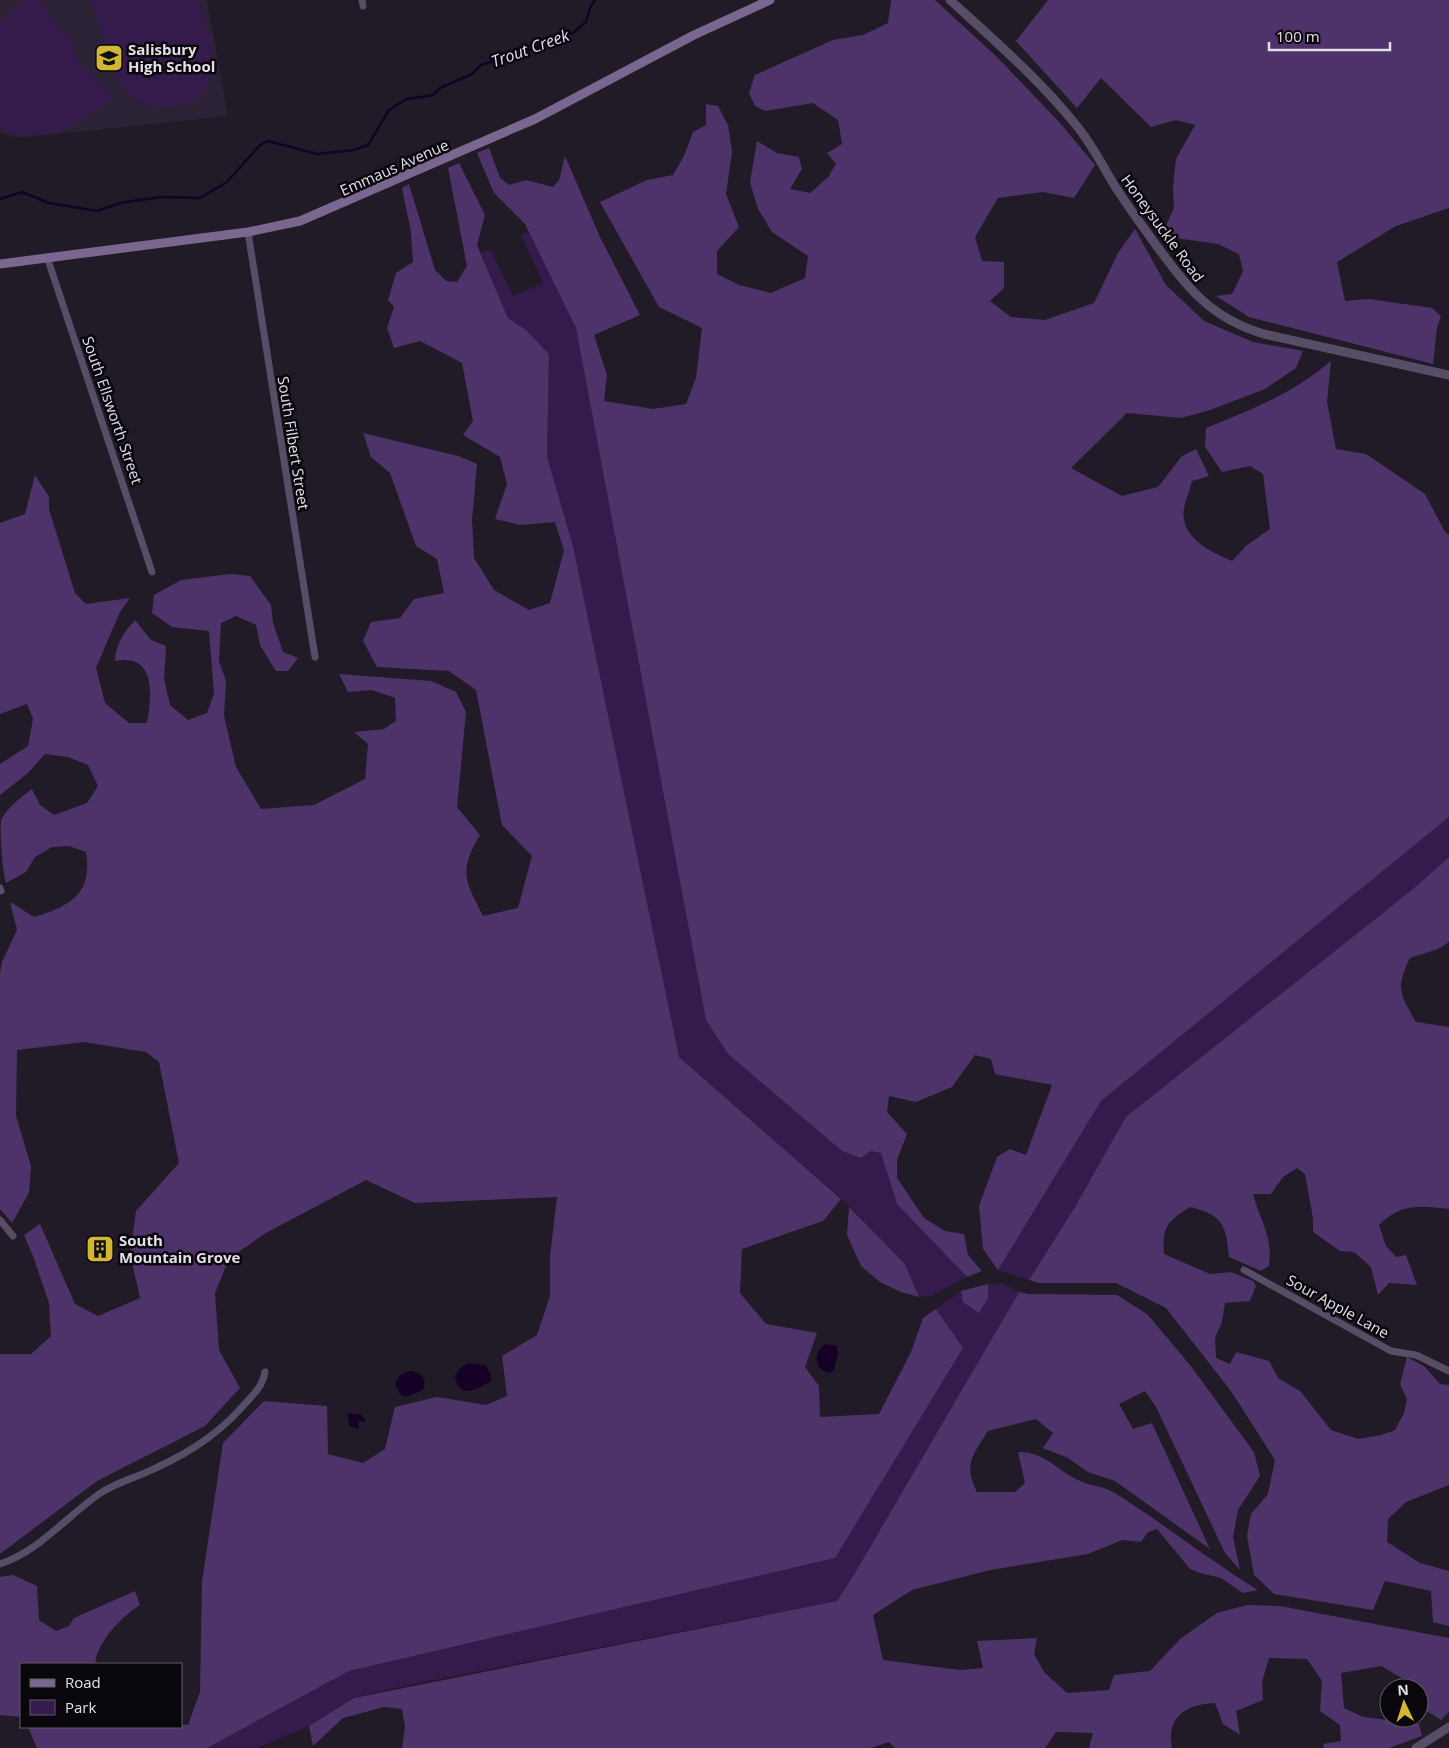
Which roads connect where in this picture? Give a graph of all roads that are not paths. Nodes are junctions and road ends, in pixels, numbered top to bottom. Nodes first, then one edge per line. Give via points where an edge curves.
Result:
1 (770, 0) edge
2 (950, 0) edge
3 (248, 232) junction
4 (47, 258) junction
5 (0, 264) edge
6 (1449, 375) edge
7 (152, 572) dead end
8 (315, 657) dead end
9 (0, 1220) edge
10 (13, 1236) dead end
11 (1244, 1270) dead end
12 (1449, 1371) edge
13 (265, 1372) dead end
14 (0, 1564) edge
15 (1449, 1727) edge
16 (1416, 1748) edge

1 - 3 main road, Emmaus Avenue via 694,35 535,119 439,162 314,216
2 - 6 street, Honeysuckle Road via 1062,108 1177,274 1216,313 1264,334
3 - 4 main road, Emmaus Avenue
3 - 8 street, South Filbert Street
4 - 5 main road, Emmaus Avenue
4 - 7 street, South Ellsworth Street
9 - 10 street
11 - 12 street, Sour Apple Lane via 1392,1351 1416,1355
13 - 14 street via 257,1390 225,1426 207,1440 166,1463 108,1488 33,1548
15 - 16 street

